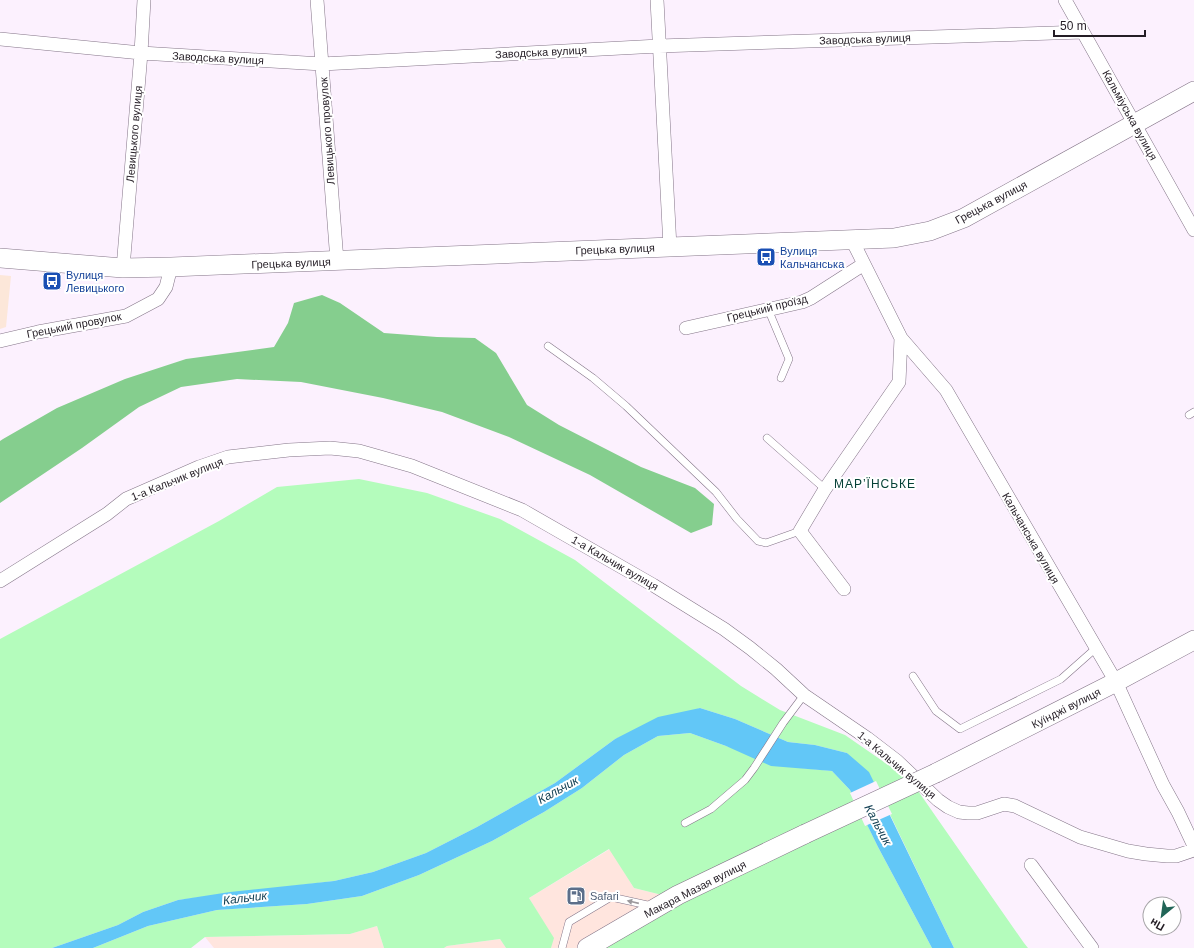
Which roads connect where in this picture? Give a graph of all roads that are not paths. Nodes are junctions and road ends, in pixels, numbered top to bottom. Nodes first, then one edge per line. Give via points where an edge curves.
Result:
1 (144, 0) edge
2 (317, 0) edge
3 (657, 0) edge
4 (1065, 0) edge
5 (1083, 32) junction
6 (0, 39) edge
7 (660, 46) junction
8 (141, 53) junction
9 (322, 64) junction
10 (1194, 91) edge
11 (1134, 124) junction
12 (1194, 230) edge
13 (852, 240) junction
14 (670, 247) junction
15 (0, 258) edge
16 (337, 261) junction
17 (864, 264) junction
18 (171, 267) junction
19 (123, 268) junction
20 (768, 309) junction
21 (686, 328) dead end
22 (901, 338) junction
23 (0, 341) edge
24 (548, 346) dead end
25 (781, 378) dead end
26 (767, 438) dead end
27 (825, 489) junction
28 (800, 531) junction
29 (0, 581) edge
30 (844, 588) dead end
31 (1194, 640) edge
32 (1096, 648) junction
33 (912, 676) dead end
34 (1116, 682) junction
35 (804, 695) junction
36 (685, 823) dead end
37 (805, 834) joint
38 (1194, 846) edge
39 (1194, 850) edge
40 (1031, 865) dead end
41 (656, 907) junction
42 (562, 948) edge
43 (587, 948) edge
44 (1092, 948) edge

1 - 8 street, Левицького вулиця
2 - 9 street, Левицького провулок
3 - 7 street
4 - 5 street, Кальміуська вулиця
5 - 7 street, Заводська вулиця
5 - 11 street, Кальміуська вулиця
6 - 8 street, Заводська вулиця
7 - 9 street, Заводська вулиця
7 - 14 street
8 - 9 street, Заводська вулиця
8 - 19 street, Левицького вулиця
9 - 16 street, Левицького провулок
10 - 11 street, Грецька вулиця
11 - 12 street, Кальміуська вулиця
11 - 13 street, Грецька вулиця via 964,218 930,231 894,238
13 - 14 street, Грецька вулиця
13 - 17 street, Кальчанська вулиця
14 - 16 street, Грецька вулиця
15 - 19 street, Грецька вулиця
16 - 18 street, Грецька вулиця
17 - 20 street, Грецький проїзд via 811,298
17 - 22 street, Кальчанська вулиця
18 - 19 street, Грецька вулиця
18 - 23 street, Грецький провулок via 166,287 158,299 126,316
20 - 21 street, Грецький проїзд
20 - 25 lane via 789,359
22 - 27 street via 899,382
22 - 32 street, Кальчанська вулиця via 946,390
24 - 28 lane via 593,378 626,406 716,492 758,542 766,543
26 - 27 lane
27 - 28 street
28 - 30 street
29 - 35 street, 1-а Кальчик вулиця via 107,514 126,499 199,467 228,457 288,450 352,450 412,466 522,510 724,629 776,669
31 - 34 street, Куїнджі вулиця
32 - 33 lane via 1061,679 960,729 936,711
32 - 34 street, Кальчанська вулиця
34 - 37 street, Куїнджі вулиця, bridge
34 - 38 street, Кальчанська вулиця
35 - 36 lane via 745,780 711,810
35 - 39 street, 1-а Кальчик вулиця via 867,738 938,800 959,812 977,813 1004,804 1014,806 1080,837 1123,849 1167,856
37 - 41 street, Макара Мазая вулиця
40 - 44 street
41 -> 42 lane via 611,897 569,922
41 - 43 street, Макара Мазая вулиця

